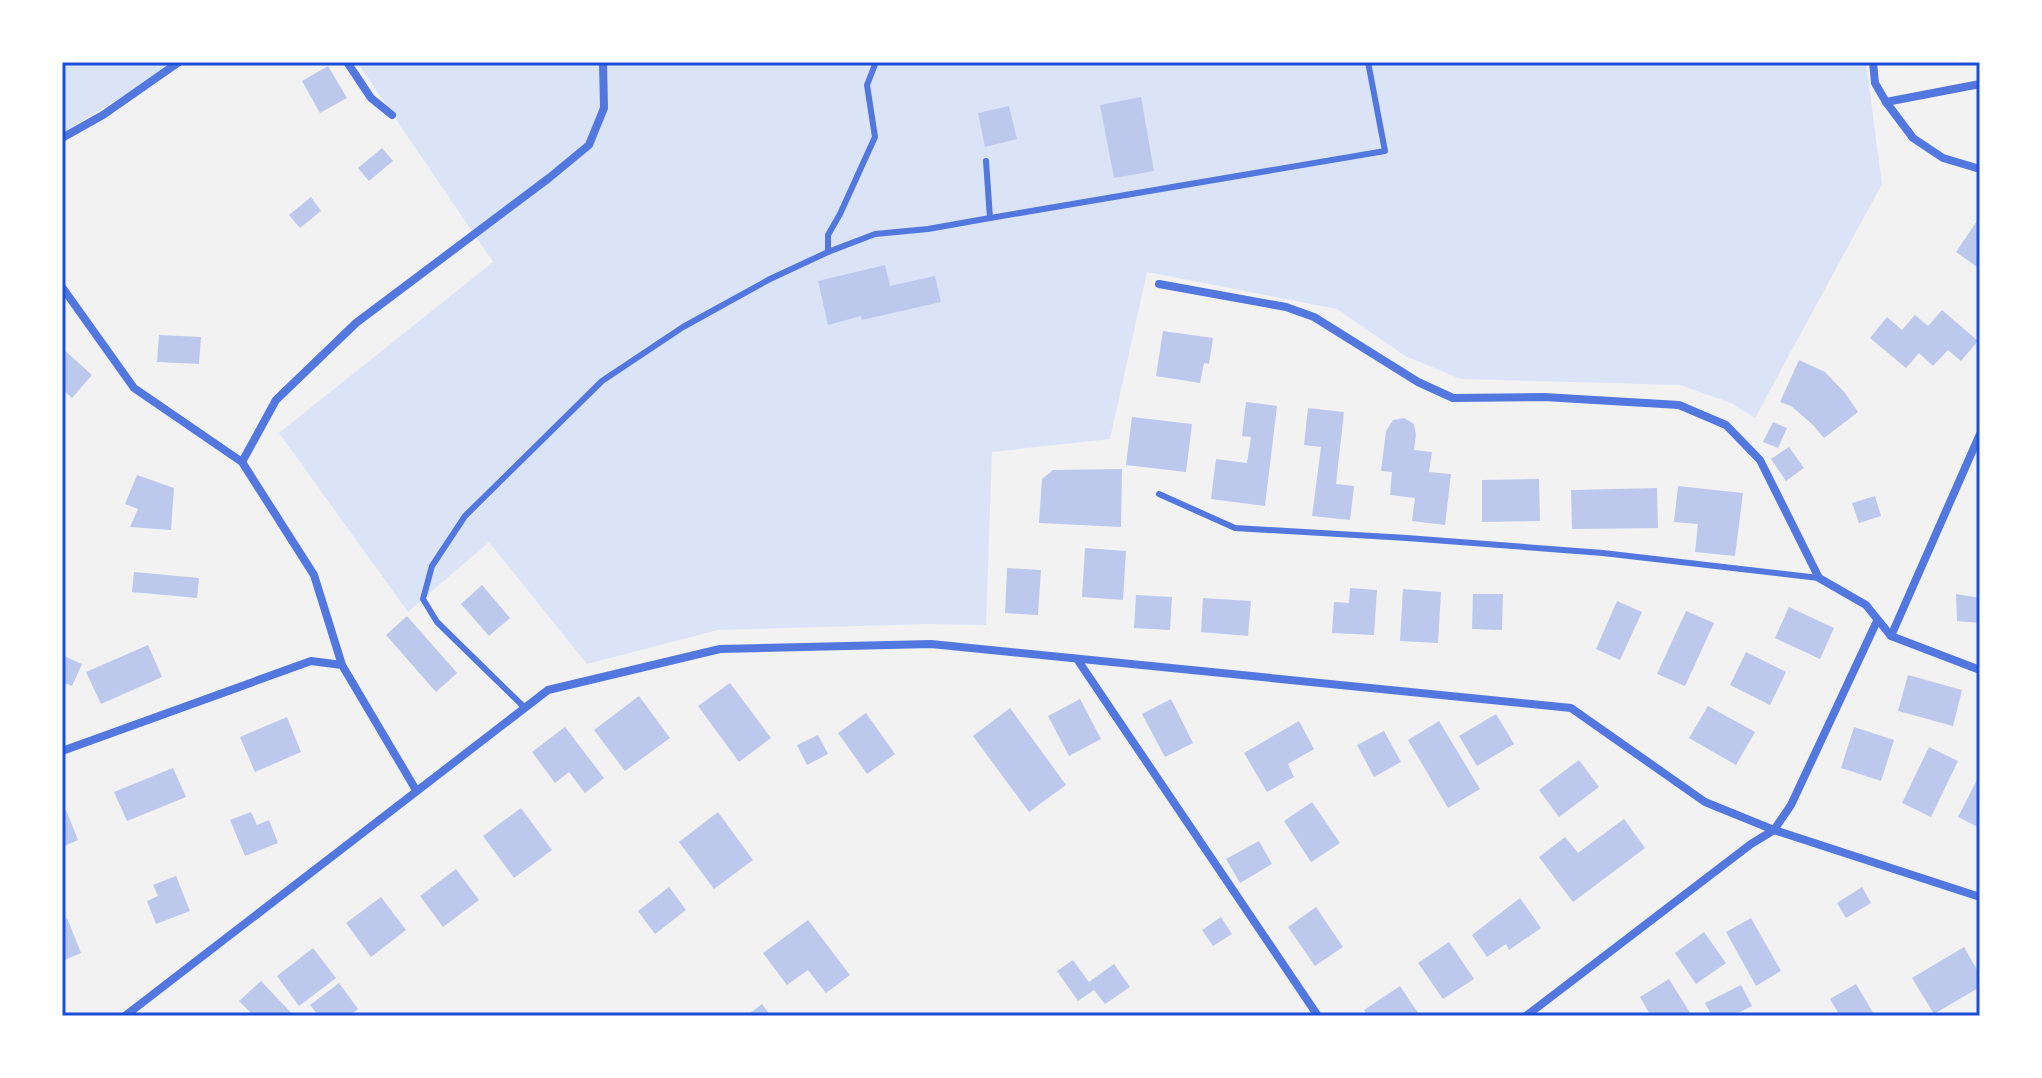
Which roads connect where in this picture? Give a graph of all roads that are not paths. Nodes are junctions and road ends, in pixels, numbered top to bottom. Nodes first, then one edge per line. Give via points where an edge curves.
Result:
1 (179, 62) edge
2 (347, 62) edge
3 (603, 62) edge
4 (876, 62) edge
5 (1368, 62) edge
6 (1873, 62) edge
7 (1980, 84) edge
8 (1886, 102) junction
9 (392, 115) dead end
10 (62, 138) edge
11 (986, 161) dead end
12 (1980, 169) edge
13 (990, 218) junction
14 (828, 252) junction
15 (1159, 284) dead end
16 (62, 287) edge
17 (1980, 434) edge
18 (242, 462) junction
19 (1159, 494) dead end
20 (1819, 578) junction
21 (1877, 621) junction
22 (1891, 636) junction
23 (1077, 659) junction
24 (342, 665) junction
25 (1980, 670) edge
26 (525, 708) junction
27 (62, 751) edge
28 (416, 790) junction
29 (1774, 830) junction
30 (1980, 897) edge
31 (125, 1016) edge
32 (1318, 1016) edge
33 (1526, 1016) edge

1 - 10 street
2 - 9 street via 371,98
3 - 18 street via 604,108 589,145 356,323 276,400
4 - 14 lane via 867,85 875,137 828,235
5 - 13 lane via 1385,151
6 - 8 street via 1875,83
7 - 8 street
8 - 12 street via 1913,138 1943,158
11 - 13 lane
13 - 14 lane via 875,234
14 - 26 lane via 683,327 602,381 465,516 432,566 423,599 437,622
15 - 20 street via 1314,317 1453,398 1679,405 1726,425 1760,460
16 - 18 street via 134,388
17 - 22 street
18 - 24 street via 314,575
19 - 20 lane via 1235,528 1603,553
20 - 21 street via 1866,605
21 - 22 street
21 - 29 street via 1791,805
22 - 25 street
23 - 26 street via 931,644 720,649 548,690
23 - 29 street via 1571,708 1705,802
23 - 32 street
24 - 27 street via 311,661
24 - 28 street
26 - 28 street
28 - 31 street
29 - 30 street
29 - 33 street

